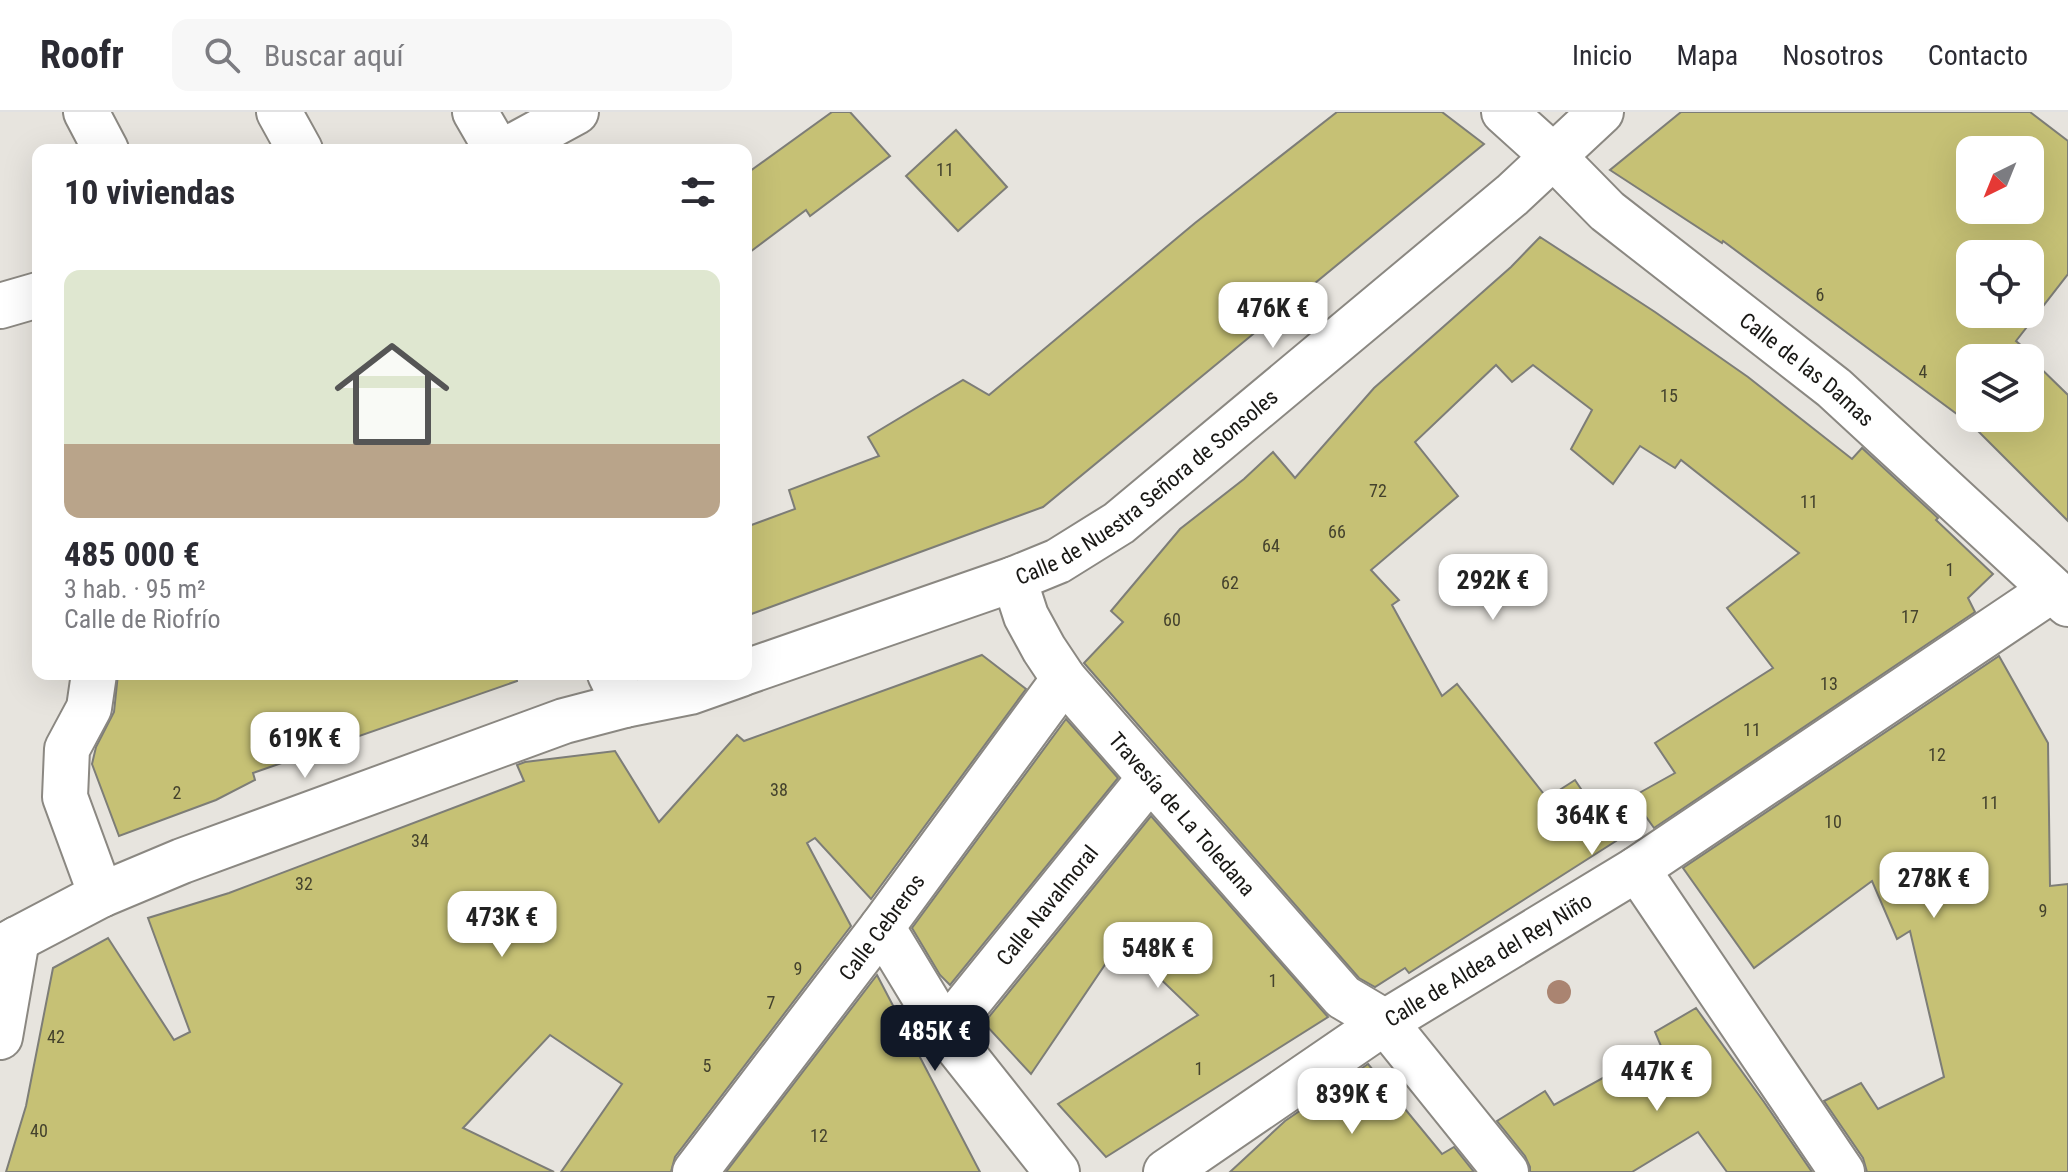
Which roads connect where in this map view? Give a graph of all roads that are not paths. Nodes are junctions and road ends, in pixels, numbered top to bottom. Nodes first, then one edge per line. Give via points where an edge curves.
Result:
1 (86, 112) edge
2 (279, 112) edge
3 (475, 112) edge
4 (576, 112) edge
5 (1504, 112) edge
6 (1601, 112) edge
7 (103, 144) edge
8 (297, 144) edge
9 (494, 144) edge
10 (517, 144) edge
11 (1554, 157) junction
12 (32, 297) edge
13 (0, 306) edge
14 (1014, 579) junction
15 (2060, 597) edge
16 (752, 670) edge
17 (1064, 679) junction
18 (93, 680) edge
19 (723, 680) edge
20 (617, 690) edge
21 (1149, 779) junction
22 (1637, 869) junction
23 (101, 895) junction
24 (882, 927) junction
25 (8, 944) edge
26 (1385, 1022) junction
27 (945, 1031) junction
28 (0, 1037) edge
29 (695, 1172) edge
30 (1057, 1172) edge
31 (1166, 1172) edge
32 (1506, 1172) edge
33 (1842, 1172) edge

1 - 7 street
2 - 8 street
3 - 9 street
4 - 10 street
5 - 11 street, Calle de las Damas
6 - 11 street, Calle de Nuestra Señora de Sonsoles
11 - 14 street, Calle de Nuestra Señora de Sonsoles via 1119,523 1058,561
11 - 15 street, Calle de las Damas via 1607,211 1834,388
12 - 13 street
14 - 16 street, Calle de Nuestra Señora de Sonsoles
14 - 17 street, Travesía de La Toledana via 1026,616
15 - 22 street, Calle de Aldea del Rey Niño
17 - 21 street, Travesía de La Toledana
17 - 24 street, Calle Cebreros
18 - 23 street via 89,708 67,749 65,797
19 - 20 street, Calle de Nuestra Señora de Sonsoles via 690,692
20 - 23 street, Calle de Nuestra Señora de Sonsoles via 564,721
21 - 26 street, Travesía de La Toledana via 1343,997
21 - 27 street, Calle Navalmoral
22 - 26 street, Calle de Aldea del Rey Niño
22 - 33 street
23 - 25 street, Calle de Nuestra Señora de Sonsoles
24 - 27 street
24 - 29 street, Calle Cebreros
25 - 28 street
26 - 31 street, Calle de Aldea del Rey Niño
26 - 32 street
27 - 30 street

